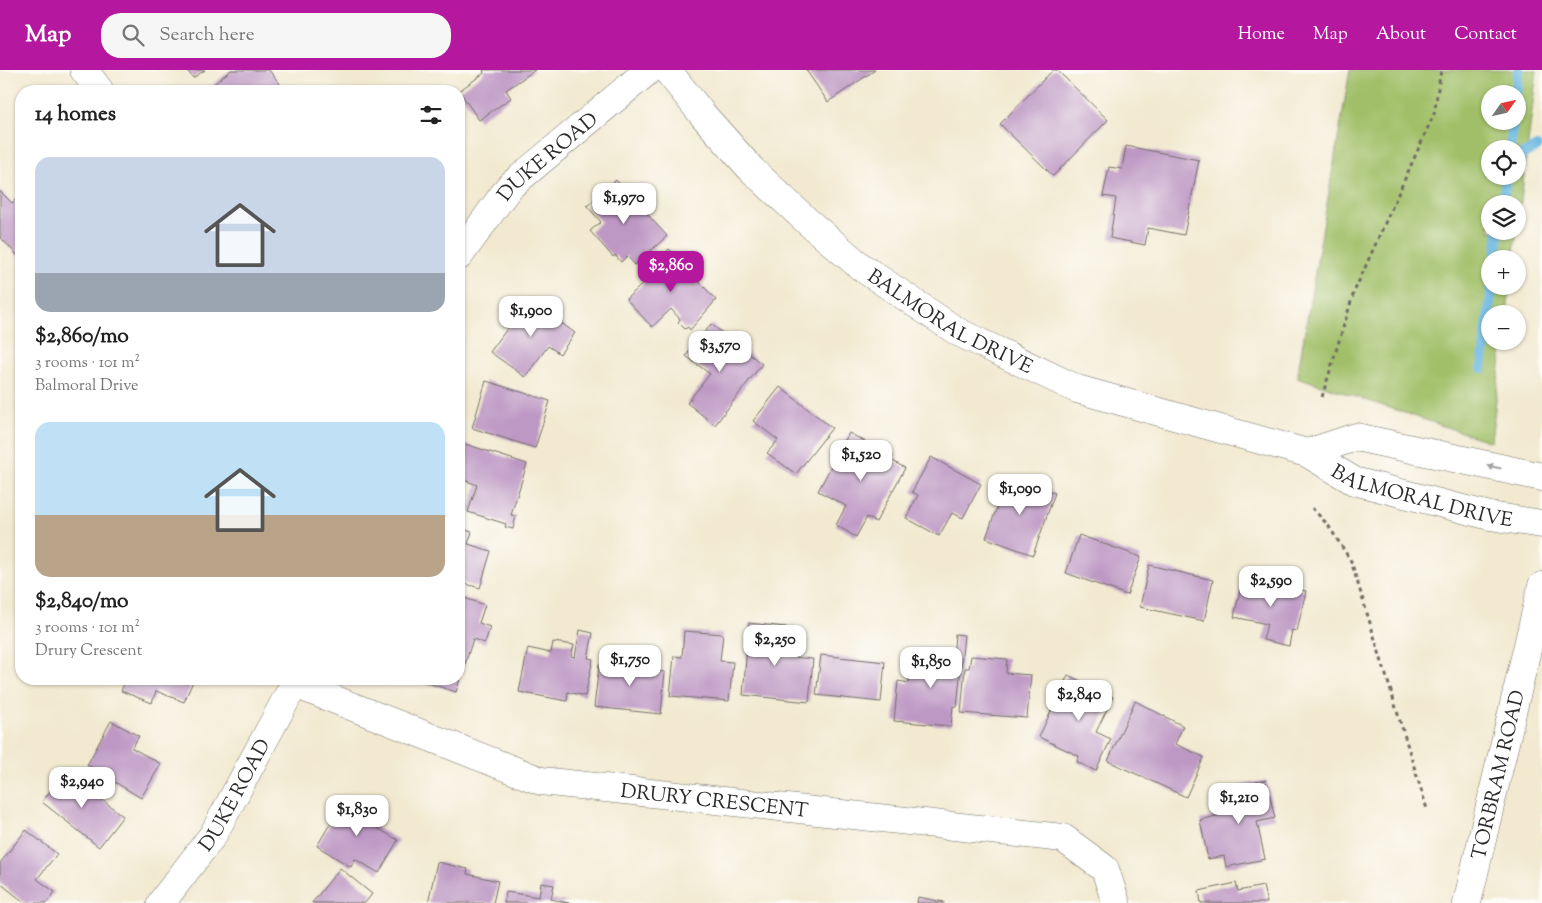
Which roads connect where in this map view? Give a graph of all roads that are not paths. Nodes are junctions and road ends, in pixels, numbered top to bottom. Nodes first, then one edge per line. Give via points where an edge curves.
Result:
1 (84, 70) edge
2 (649, 70) edge
3 (668, 70) edge
4 (95, 85) edge
5 (465, 248) edge
6 (1307, 453) junction
7 (1542, 477) edge
8 (1542, 524) edge
9 (1542, 586) edge
10 (294, 685) edge
11 (306, 685) edge
12 (161, 903) edge
13 (1116, 903) edge
14 (1467, 903) edge

1 - 4 street
2 - 5 street, DUKE ROAD via 509,186
3 - 6 street, BALMORAL DRIVE via 751,168 808,222 862,267 958,332 1077,389
7 -> 6 street, BALMORAL DRIVE via 1356,437
6 - 8 street, BALMORAL DRIVE via 1354,481 1490,516
9 - 14 street, TORBRAM ROAD
10 - 12 street, DUKE ROAD via 213,836
11 - 13 street, DRURY CRESCENT via 542,781 1063,838 1105,869

